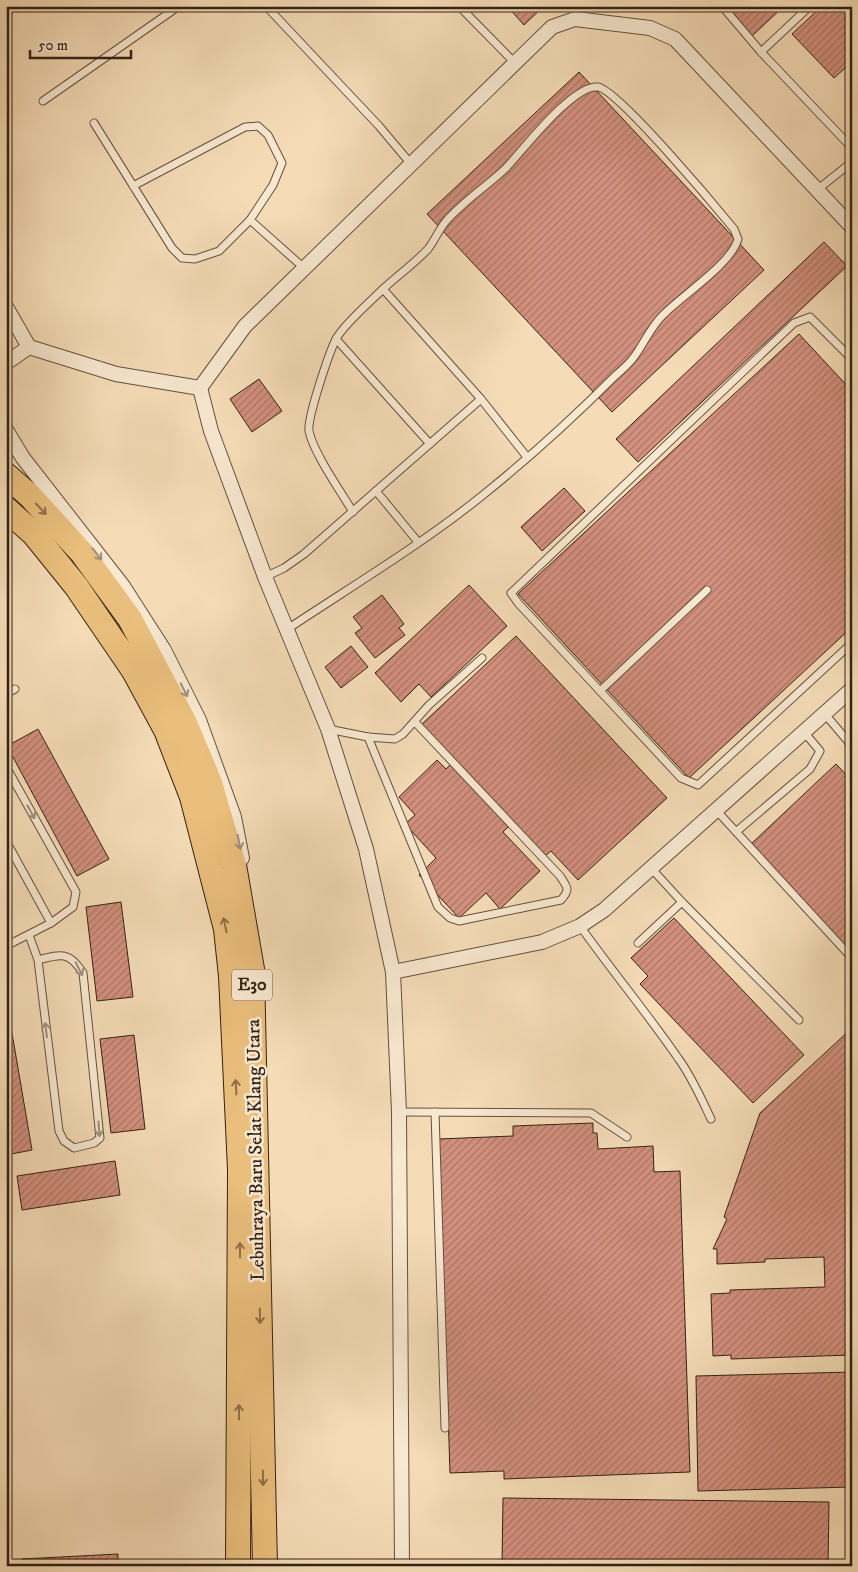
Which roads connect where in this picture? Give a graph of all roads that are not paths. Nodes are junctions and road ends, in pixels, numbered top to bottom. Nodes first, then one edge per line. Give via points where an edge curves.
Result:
1 (179, 6) edge
2 (266, 6) edge
3 (459, 6) edge
4 (722, 6) edge
5 (810, 6) edge
6 (761, 52) junction
7 (514, 63) junction
8 (43, 101) dead end
9 (94, 123) dead end
10 (852, 148) edge
11 (852, 162) edge
12 (412, 164) junction
13 (133, 186) junction
14 (817, 190) junction
15 (250, 220) junction
16 (852, 227) edge
17 (304, 268) junction
18 (383, 289) junction
19 (6, 307) edge
20 (336, 339) junction
21 (29, 346) junction
22 (852, 359) edge
23 (6, 363) edge
24 (200, 388) junction
25 (481, 399) junction
26 (6, 430) edge
27 (430, 444) junction
28 (527, 457) junction
29 (6, 475) edge
30 (376, 491) junction
31 (6, 509) edge
32 (353, 512) junction
33 (418, 542) junction
34 (265, 577) junction
35 (707, 590) dead end
36 (286, 630) junction
37 (852, 643) edge
38 (482, 658) dead end
39 (16, 689) dead end
40 (852, 689) edge
41 (600, 691) junction
42 (6, 694) edge
43 (824, 714) junction
44 (415, 722) junction
45 (328, 729) junction
46 (804, 732) junction
47 (368, 738) junction
48 (850, 740) edge
49 (6, 771) edge
50 (716, 810) junction
51 (737, 831) junction
52 (6, 841) edge
53 (651, 868) junction
54 (682, 902) junction
55 (51, 923) junction
56 (580, 926) junction
57 (29, 935) junction
58 (638, 943) dead end
59 (6, 946) edge
60 (852, 958) edge
61 (38, 960) junction
62 (252, 969) junction
63 (393, 972) junction
64 (799, 1020) dead end
65 (399, 1112) junction
66 (435, 1112) junction
67 (710, 1119) dead end
68 (627, 1137) dead end
69 (445, 1428) dead end
70 (238, 1566) edge
71 (266, 1566) edge
72 (402, 1566) edge

1 - 8 lane
2 - 12 lane
3 - 7 lane
4 - 6 lane
5 - 6 lane
6 - 10 lane
7 - 12 street
7 - 14 street via 552,27 575,19 650,28 675,39
9 - 13 lane
11 - 14 lane
12 - 17 street
13 - 15 lane via 172,248 182,258 195,259 219,251
13 - 15 lane via 245,127 258,126 268,135 282,163 273,185
14 - 16 street
15 - 17 lane
17 - 24 street via 245,326
18 - 20 lane
18 - 25 lane
18 - 28 lane via 428,248 448,219 507,167 551,117 591,87 604,89 612,96 712,202 736,233 738,239 734,250 654,324 633,357 615,376
19 - 21 street
20 - 27 lane
20 - 32 lane via 311,412 309,430 313,444
21 - 23 street
21 - 24 street via 116,374
22 - 41 lane via 810,317 794,323 511,593
24 - 34 street via 211,431
25 - 27 lane
25 - 28 lane
26 -> 62 street via 23,458 123,586 164,650 199,720 234,816 247,882
27 - 30 lane
28 - 33 lane via 483,495
29 -> 62 highway, Lebuhraya Baru Selat Klang Utara / E30 via 30,496 82,553 130,619 185,723 210,783 234,865
30 - 32 lane
30 - 33 lane
70 -> 31 highway, Lebuhraya Baru Selat Klang Utara / E30 via 240,1170 226,929 192,797 166,730 134,671 81,593 34,534
32 - 34 lane via 304,554
33 - 36 lane
34 - 36 street
35 - 41 lane
36 - 45 street
37 - 41 lane via 698,785 681,778
38 - 44 lane via 429,705
39 - 42 lane
40 - 43 street
43 - 46 street
43 - 48 lane
44 - 47 lane via 395,738
44 - 47 lane via 560,876 567,888 567,894 561,900 459,922 450,918 438,907
45 - 47 lane
45 - 63 street via 366,849
46 - 50 street
46 - 51 lane via 820,751 810,769
49 -> 55 lane via 76,892 73,907
50 - 51 lane
50 - 53 street
51 - 60 lane
52 - 55 lane
53 - 54 lane
53 - 56 street via 604,910
54 - 58 lane
54 - 64 lane
55 - 57 lane
56 - 63 street via 542,942
56 - 67 lane via 679,1059
57 - 59 lane
57 - 61 lane
61 -> 61 lane via 59,955 75,960 83,973 100,1138 94,1143 74,1148 64,1141 59,1131
62 -> 71 highway, Lebuhraya Baru Selat Klang Utara / E30
63 - 65 street
65 - 66 lane
65 - 72 street
66 - 68 lane via 590,1113
66 - 69 lane

